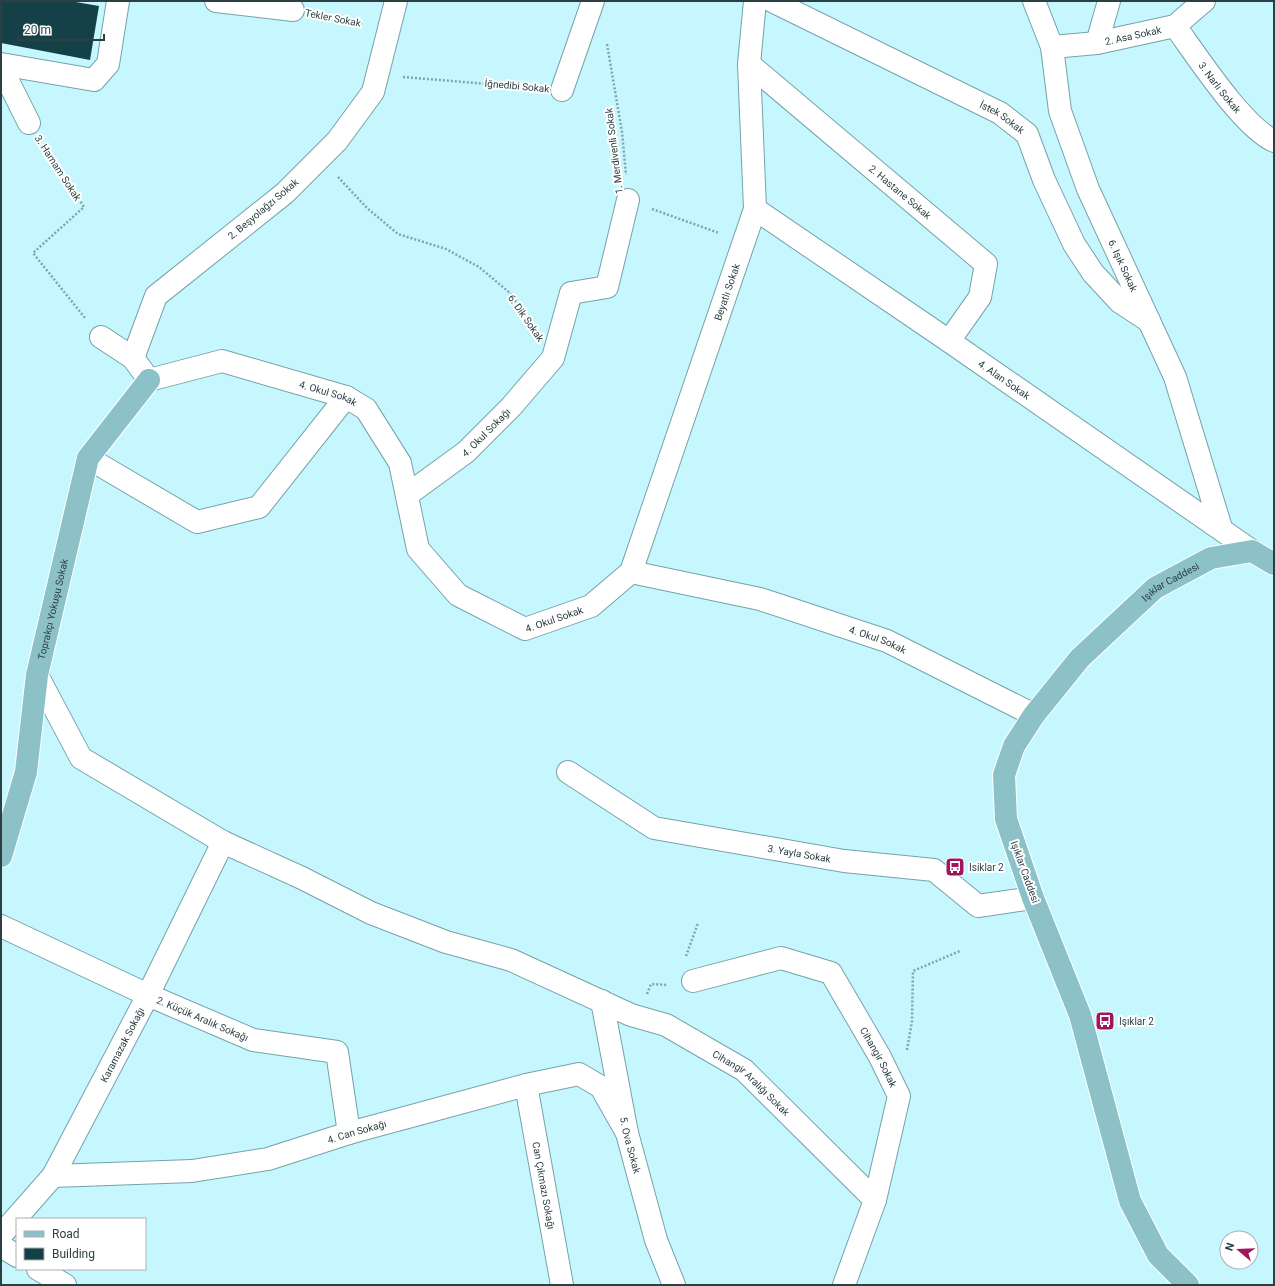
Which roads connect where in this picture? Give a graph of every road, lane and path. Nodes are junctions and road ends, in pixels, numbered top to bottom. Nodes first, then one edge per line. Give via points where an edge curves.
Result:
1 (118, 1) edge
2 (216, 1) edge
3 (396, 1) edge
4 (593, 1) edge
5 (755, 1) edge
6 (772, 1) edge
7 (1034, 1) edge
8 (1109, 1) edge
9 (1204, 1) edge
10 (293, 10) joint
11 (370, 25) dead end
12 (1175, 26) junction
13 (606, 39) dead end
14 (1098, 43) junction
15 (1052, 47) junction
16 (749, 64) junction
17 (1, 65) edge
18 (377, 75) junction
19 (562, 90) joint
20 (29, 123) joint
21 (1274, 141) edge
22 (320, 158) junction
23 (628, 200) junction
24 (755, 209) junction
25 (744, 242) junction
26 (1148, 320) junction
27 (101, 337) joint
28 (949, 341) junction
29 (134, 358) junction
30 (553, 358) junction
31 (148, 380) junction
32 (346, 397) junction
33 (88, 458) junction
34 (407, 495) junction
35 (1221, 528) junction
36 (1252, 551) junction
37 (1274, 564) edge
38 (631, 572) junction
39 (37, 675) junction
40 (1034, 715) junction
41 (568, 772) dead end
42 (223, 842) junction
43 (1, 856) edge
44 (1034, 898) junction
45 (1, 926) edge
46 (960, 951) dead end
47 (693, 981) dead end
48 (148, 995) junction
49 (602, 1001) junction
50 (906, 1051) dead end
51 (526, 1085) junction
52 (349, 1133) junction
53 (627, 1133) junction
54 (53, 1176) junction
55 (875, 1200) junction
56 (1, 1235) edge
57 (1, 1246) edge
58 (16, 1255) edge
59 (40, 1270) edge
60 (65, 1285) edge
61 (562, 1285) edge
62 (674, 1285) edge
63 (844, 1285) edge
64 (1188, 1285) edge

1 - 17 street via 108,64 94,80
2 - 10 street, Tekler Sokak
3 - 18 street, 2. Beşyolağzı Sokak
4 - 19 street, İğnedibi Sokak
5 - 16 street, Beyatlı Sokak
6 - 26 street, İstek Sokak via 1000,113 1027,134 1044,180 1074,244 1093,273 1120,302
7 - 15 street, 6. Işık Sokak
8 - 14 street
9 - 12 street, 2. Asa Sokak
10 - 11 path, Tekler Sokak
12 - 14 street, 2. Asa Sokak
12 - 21 street, 3. Narlı Sokak via 1234,104 1264,136
13 - 23 path, 1. Merdivenli Sokak via 622,132
14 - 15 street, 2. Asa Sokak
15 - 26 street, 6. Işık Sokak via 1060,111 1088,189
16 - 24 street, Beyatlı Sokak
16 - 28 street, 2. Hastane Sokak via 986,264 980,297
17 - 20 street
18 - 19 path, İğnedibi Sokak
18 - 22 street, 2. Beşyolağzı Sokak via 373,92
20 - 27 path, 3. Hamam Sokak via 84,207 33,253
22 - 29 street, 2. Beşyolağzı Sokak via 285,193 156,296
22 - 30 path, 6. Dik Sokak via 367,208 398,234 446,249 472,264 510,293
23 - 25 path, 1. Merdivenli Sokak
23 - 30 street, 6. Dik Sokak via 607,287 571,293
24 - 25 street, Beyatlı Sokak
24 - 28 street, 4. Alan Sokak
25 - 38 street, Beyatlı Sokak
26 - 35 street, 6. Işık Sokak via 1175,377
27 - 29 street
28 - 35 street, 4. Alan Sokak
29 - 31 street
30 - 34 street, 4. Okul Sokağı via 511,407 466,452
31 - 32 street, 4. Okul Sokak via 222,361
31 - 33 main road, Toprakçı Yokuşu Sokak
32 - 33 street via 259,507 197,522
32 - 34 street, 4. Okul Sokak via 366,409 400,464
33 - 39 main road, Toprakçı Yokuşu Sokak
34 - 38 street, 4. Okul Sokak via 418,550 458,596 524,629 591,606
35 - 36 street, 4. Alan Sokak
36 - 37 main road
36 - 40 main road, Işıklar Caddesi via 1211,558 1155,588 1080,658
38 - 40 street, 4. Okul Sokak via 760,599 887,641
39 - 42 street, Cihangir Aralığı Sokak via 81,758
39 - 43 main road, Toprakçı Yokuşu Sokak via 26,772
40 - 44 main road, Işıklar Caddesi via 1014,746 1004,775 1006,819
41 - 44 street, 3. Yayla Sokak via 654,828 844,861 934,870 978,906
42 - 48 street, Karamazak Sokağı
42 - 49 street, Cihangir Aralığı Sokak via 371,913 446,942 510,960
44 - 64 main road, Işıklar Caddesi via 1080,1015 1130,1201 1158,1254
45 - 48 street, 2. Küçük Aralık Sokağı
46 - 50 path via 913,971 912,1021
47 - 55 street, Cihangir Sokak via 781,958 831,973 880,1057 899,1096
48 - 52 street, 2. Küçük Aralık Sokağı via 253,1040 337,1052
48 - 54 street, Karamazak Sokağı
49 - 53 street, 5. Ova Sokak
49 - 55 street, Cihangir Aralığı Sokak via 666,1025 744,1070
51 - 52 street, 4. Can Sokağı
51 - 53 street, 4. Can Sokağı via 579,1074 601,1087
51 - 61 street, Can Çıkmazı Sokağı
52 - 54 street, 4. Can Sokağı via 268,1159 192,1171
53 - 62 street, 5. Ova Sokak via 656,1240
54 - 56 street, Karamazak Sokağı
55 - 63 street, Cihangir Sokak
57 - 58 street
59 - 60 street

